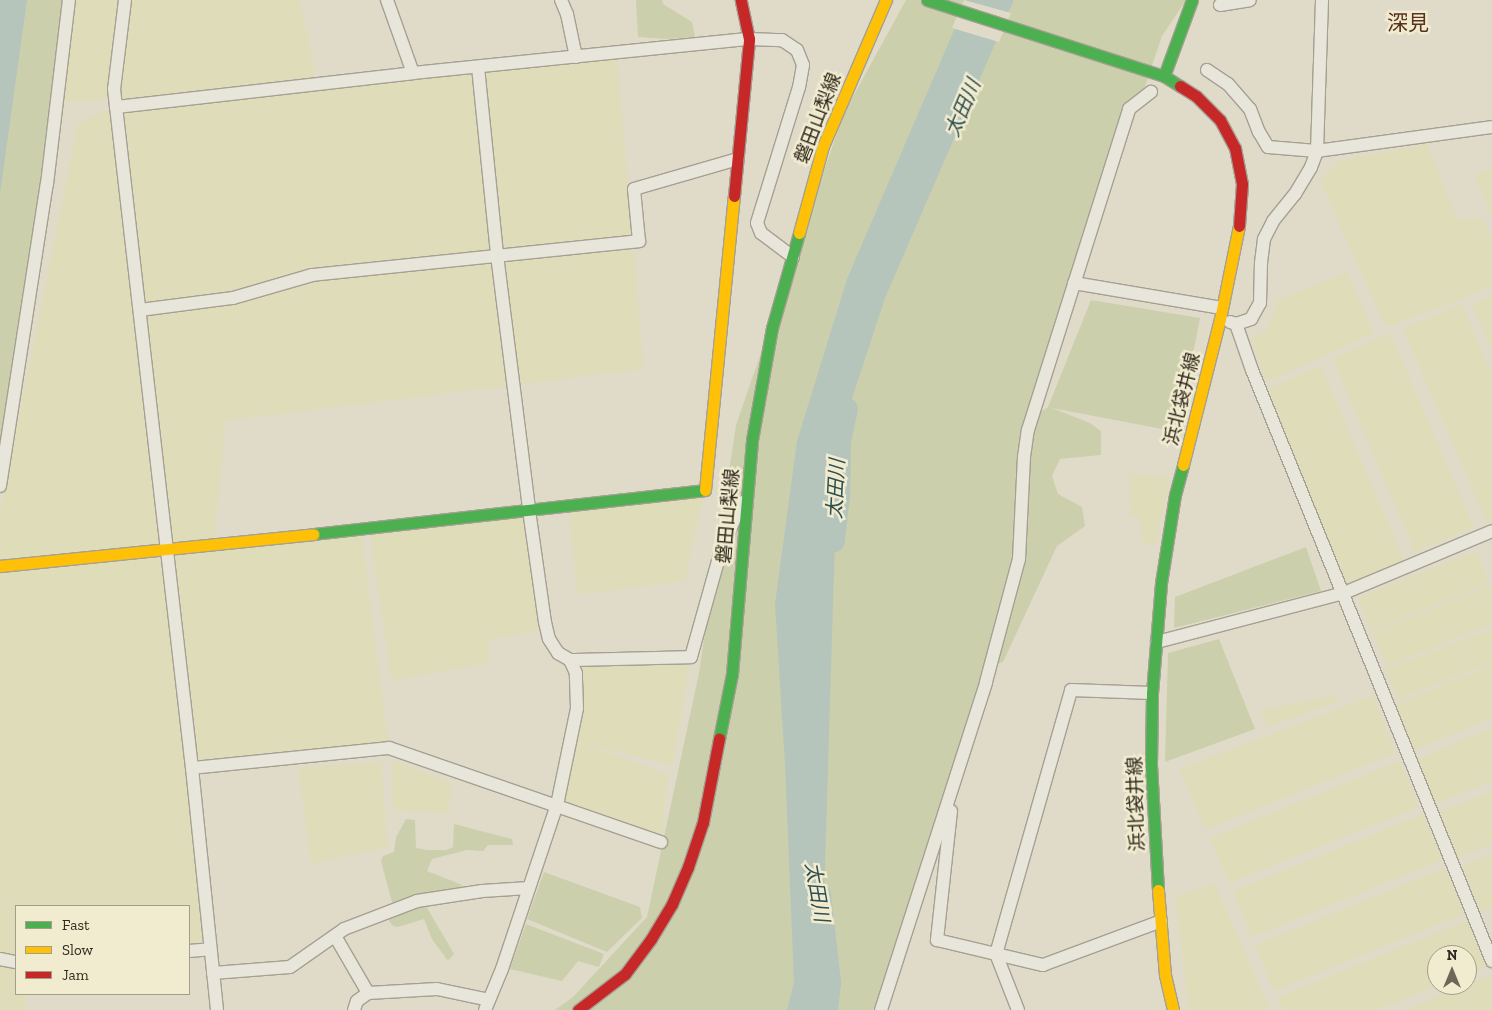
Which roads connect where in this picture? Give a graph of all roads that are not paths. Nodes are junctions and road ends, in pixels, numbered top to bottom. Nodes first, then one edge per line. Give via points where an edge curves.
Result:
1 (69, 0) edge
2 (125, 0) edge
3 (387, 0) edge
4 (562, 0) edge
5 (741, 0) edge
6 (886, 0) edge
7 (927, 0) edge
8 (1192, 0) edge
9 (1250, 0) edge
10 (1322, 0) edge
11 (1220, 5) dead end
12 (749, 39) junction
13 (576, 57) junction
14 (478, 67) junction
15 (1207, 70) dead end
16 (413, 73) junction
17 (1164, 76) junction
18 (1152, 92) dead end
19 (116, 107) junction
20 (1492, 127) edge
21 (1317, 151) junction
22 (738, 159) junction
23 (497, 255) junction
24 (793, 257) junction
25 (1074, 283) junction
26 (140, 310) junction
27 (1221, 314) junction
28 (1236, 324) junction
29 (0, 486) edge
30 (748, 486) junction
31 (529, 510) junction
32 (1492, 531) edge
33 (167, 550) junction
34 (0, 566) edge
35 (1344, 593) junction
36 (1157, 642) junction
37 (570, 660) junction
38 (1152, 693) junction
39 (192, 768) junction
40 (954, 784) junction
41 (557, 804) junction
42 (661, 842) dead end
43 (529, 888) junction
44 (1161, 921) junction
45 (335, 936) junction
46 (210, 949) junction
47 (190, 951) edge
48 (996, 954) junction
49 (0, 960) edge
50 (1492, 961) edge
51 (15, 962) edge
52 (213, 973) junction
53 (368, 993) junction
54 (887, 996) junction
55 (487, 1005) edge
56 (217, 1010) edge
57 (354, 1010) edge
58 (578, 1010) edge
59 (881, 1010) edge
60 (887, 1010) edge
61 (1018, 1010) edge
62 (1173, 1010) edge

1 - 29 street via 47,184
2 - 19 street via 114,89
3 - 16 street
4 - 13 street
5 - 12 main road
6 - 24 main road, 磐田山梨線 via 823,146
7 - 17 main road, 浜北袋井線
8 - 17 main road
9 - 11 street
10 - 21 street
12 - 13 street
12 - 22 main road
12 - 24 street via 782,40 797,50 803,65 757,218 761,233
13 - 14 street
14 - 16 street
14 - 23 street
15 - 21 street via 1228,84 1250,109 1268,147
16 - 19 street
17 - 27 main road, 浜北袋井線 via 1196,96 1220,120 1236,148 1242,184 1239,226
18 - 25 street via 1129,109
19 - 26 street
20 - 21 street
21 - 28 street via 1295,194 1273,221 1264,239 1260,303 1251,319
22 - 23 street via 634,189 638,241
22 - 31 main road via 705,491
23 - 26 street via 312,275 233,298
23 - 31 street
24 - 30 main road, 磐田山梨線 via 772,328 752,440
25 - 27 street
25 - 40 street via 1028,430 1019,558 986,682
26 - 33 street
27 - 28 street
27 - 36 main road, 浜北袋井線 via 1175,495 1161,583
28 - 35 street
30 - 37 street via 721,550 691,657
30 - 58 main road, 磐田山梨線 via 732,674 703,822 678,890 651,940 625,974
31 - 33 main road
31 - 37 street via 549,639 558,653
32 - 35 street
33 - 34 main road
33 - 39 street
35 - 36 street
35 - 50 street
36 - 38 main road, 浜北袋井線
37 - 41 street via 576,673 577,708
38 - 44 main road, 浜北袋井線 via 1152,765
38 - 48 street via 1071,690
39 - 41 street via 389,748
39 - 46 street
40 - 48 street via 937,940
40 - 54 street
41 - 42 street
41 - 43 street
43 - 45 street via 417,901 344,929
43 - 55 street
44 - 48 street via 1043,965
44 - 62 main road, 浜北袋井線 via 1165,975
45 - 52 street via 290,967
45 - 53 street
46 - 47 street
46 - 52 street
48 - 61 street
49 - 51 street
52 - 56 street
53 - 55 street via 437,989
53 - 57 street via 357,1001
54 - 59 street
54 - 60 street

